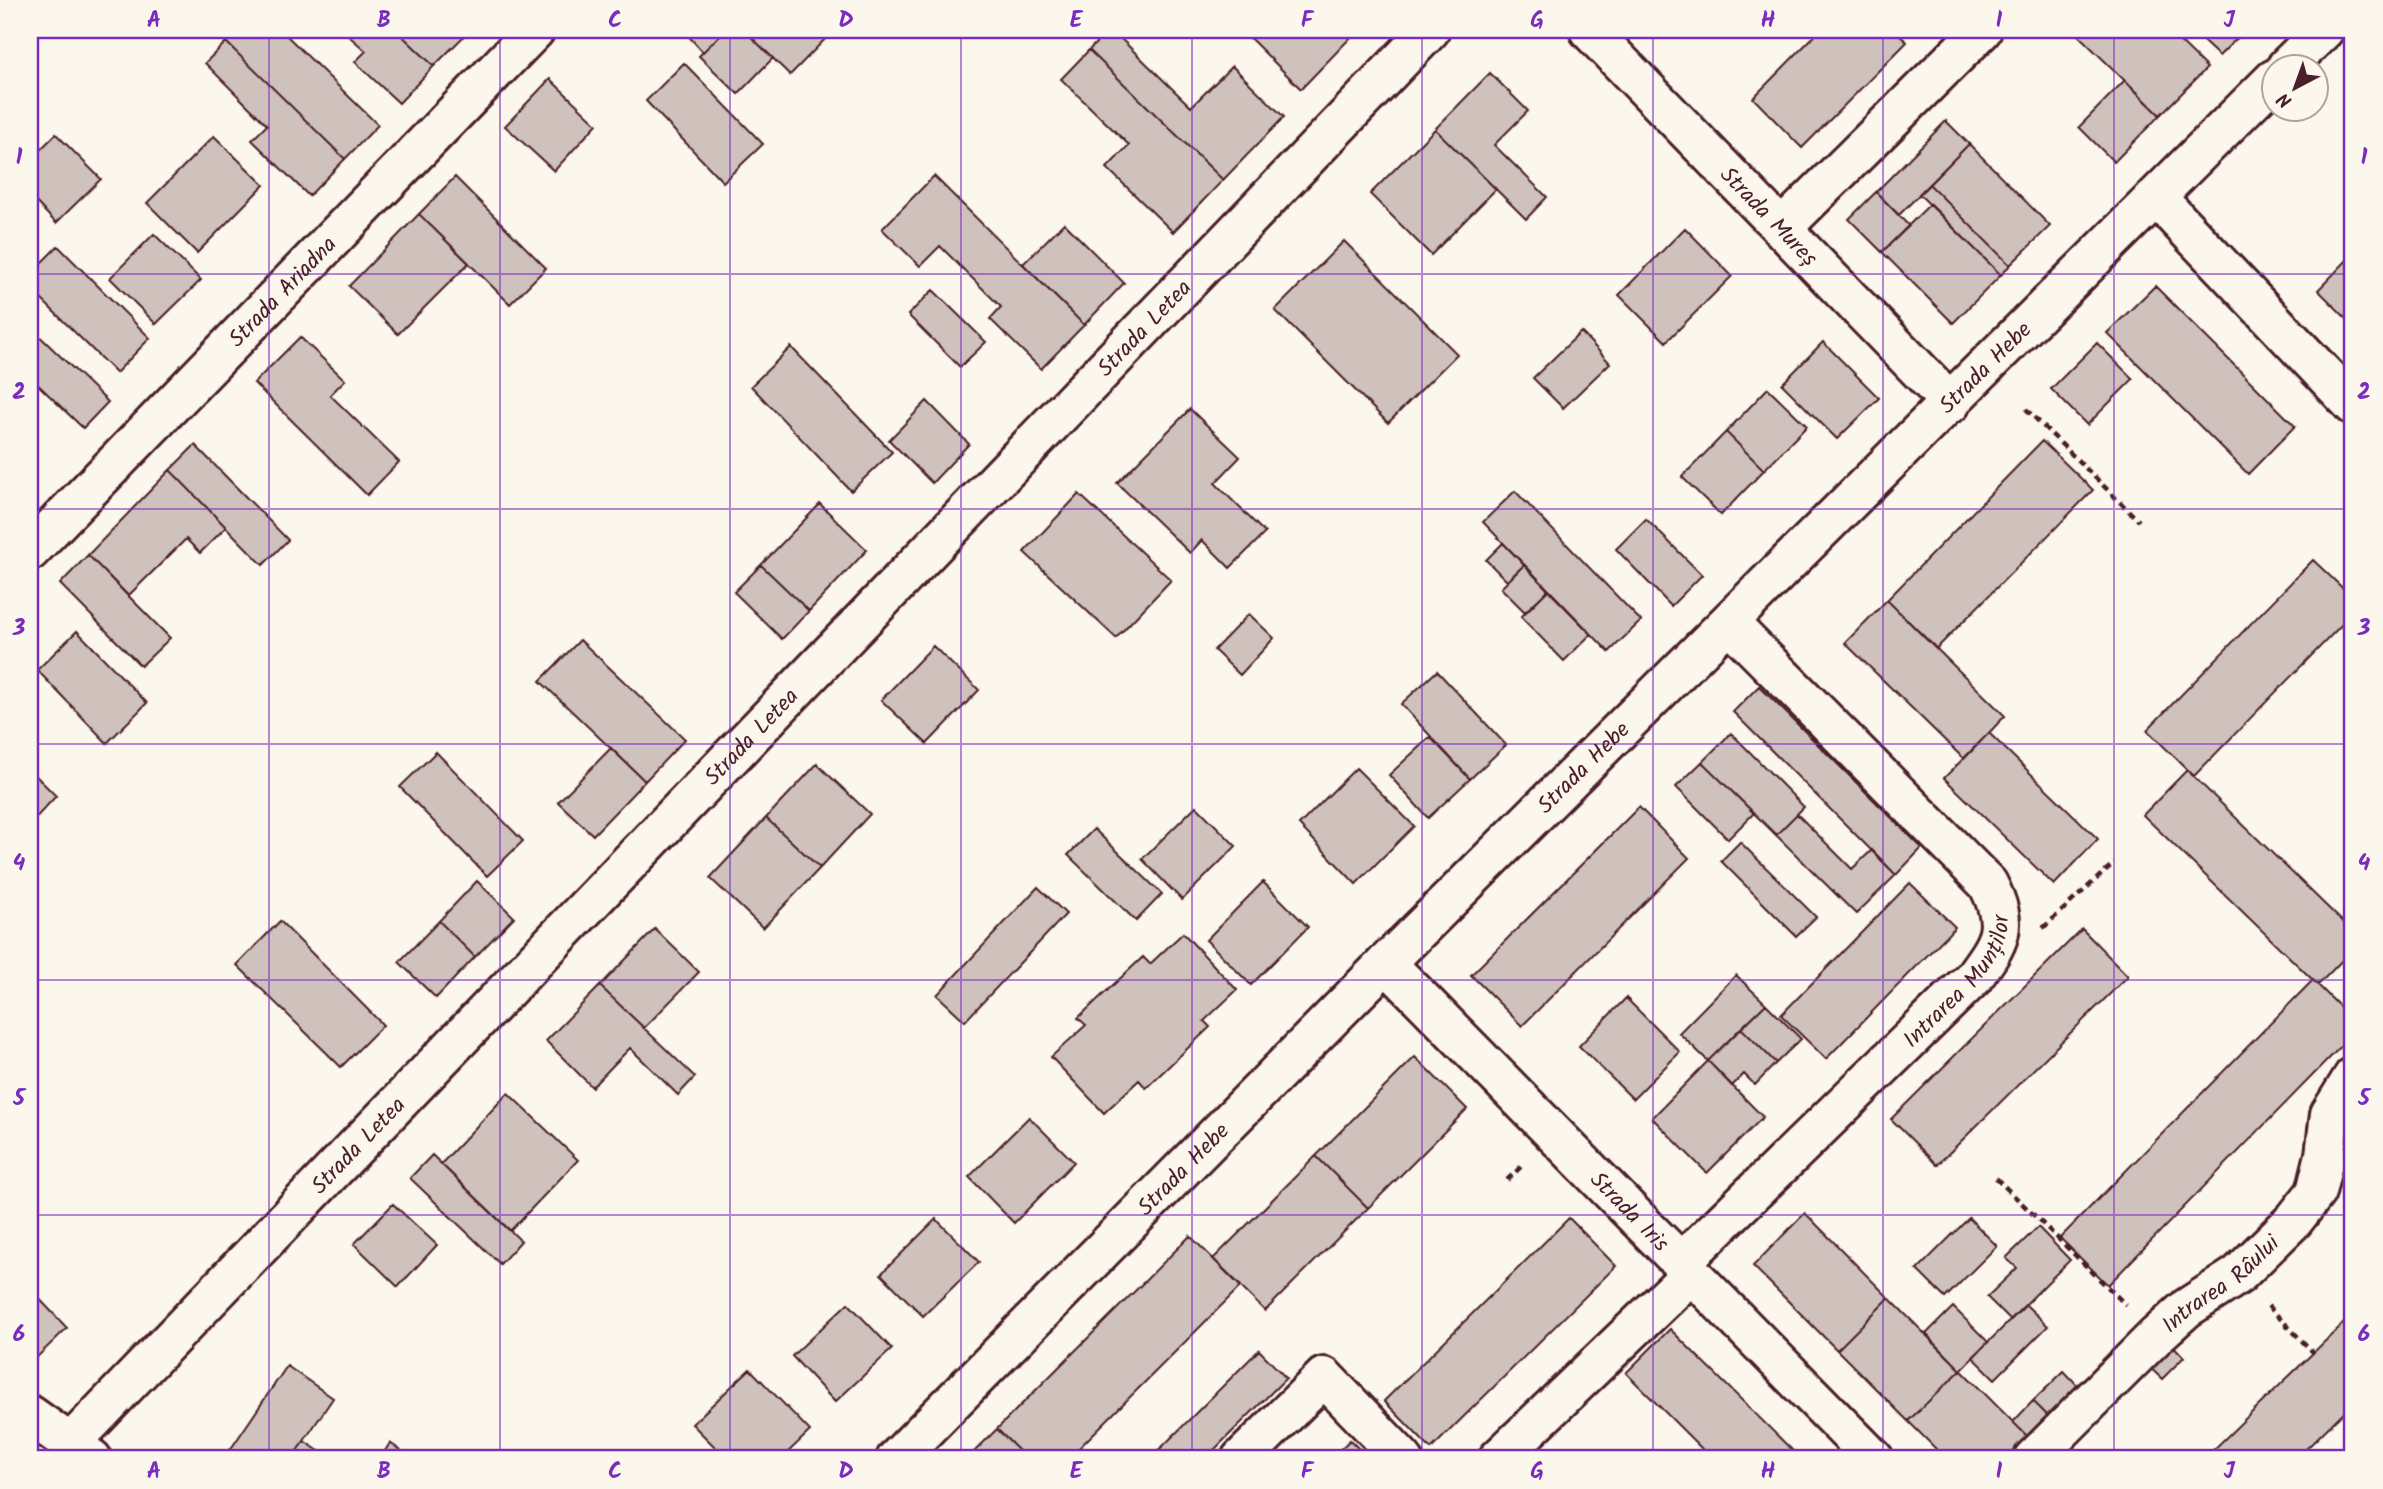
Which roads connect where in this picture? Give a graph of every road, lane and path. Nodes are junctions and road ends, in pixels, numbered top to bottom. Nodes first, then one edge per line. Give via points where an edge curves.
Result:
1 (536, 30) edge
2 (1430, 30) edge
3 (1589, 30) edge
4 (1982, 30) edge
5 (2324, 30) edge
6 (2301, 52) edge
7 (2260, 93) edge
8 (2157, 198) junction
9 (1782, 228) junction
10 (1951, 402) junction
11 (2353, 405) edge
12 (2026, 408) dead end
13 (2138, 521) dead end
14 (30, 551) edge
15 (1729, 622) junction
16 (2114, 863) dead end
17 (2000, 929) junction
18 (1386, 963) junction
19 (2353, 1077) edge
20 (1996, 1178) dead end
21 (1686, 1268) junction
22 (2238, 1275) junction
23 (2157, 1335) junction
24 (2314, 1353) dead end
25 (30, 1415) edge
26 (81, 1452) edge
27 (2156, 1454) dead end
28 (897, 1459) edge
29 (1241, 1459) edge
30 (1403, 1459) edge
31 (1498, 1459) edge
32 (1874, 1459) edge
33 (2033, 1459) edge
34 (2161, 1459) edge

1 - 14 street, Strada Ariadna
2 - 26 street, Strada Letea
3 - 9 street, Strada Mureș
4 - 9 street
5 - 6 street
7 - 8 street, Strada Hebe
8 - 10 street, Strada Hebe
8 - 11 street
9 - 10 street, Strada Mureș
10 - 15 street, Strada Hebe
12 - 13 path
15 - 17 street, Intrarea Munților via 1987,884 1998,905
15 - 18 street, Strada Hebe
16 - 17 path via 2035,935
17 - 21 street, Intrarea Munților via 1992,952 1973,978
18 - 21 street, Strada Iris
18 - 28 street, Strada Hebe
19 - 22 street, Intrarea Râului via 2330,1114 2315,1192 2294,1220
20 - 23 path
21 - 31 street, Intrarea Munților
21 - 32 street, Strada Iris
22 - 23 street, Intrarea Râului via 2186,1308
22 - 24 path
23 - 33 street, Intrarea Râului
25 - 26 street
27 - 34 path
29 - 30 street via 1324,1377

